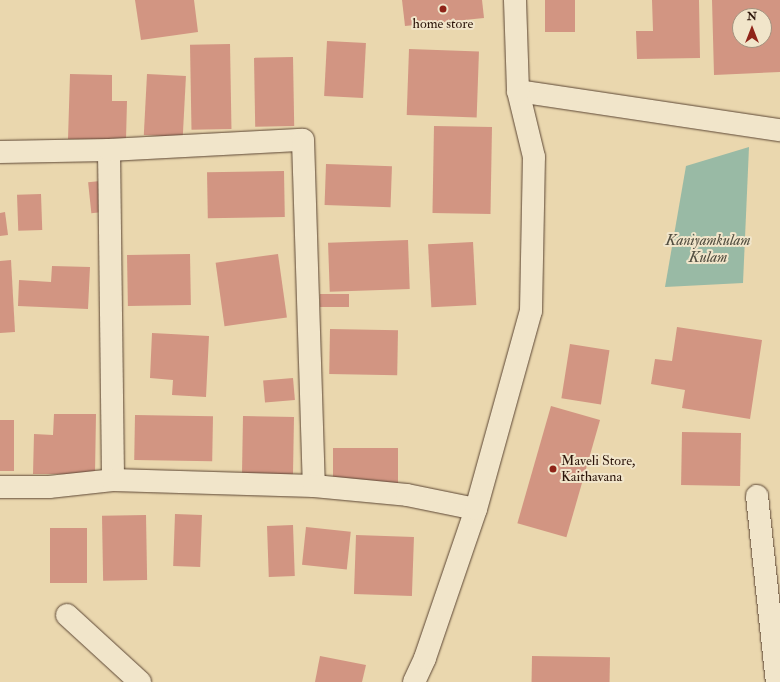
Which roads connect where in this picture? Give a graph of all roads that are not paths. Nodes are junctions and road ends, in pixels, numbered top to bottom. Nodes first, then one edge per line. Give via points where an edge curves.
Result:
1 (514, 0) edge
2 (518, 91) junction
3 (780, 130) edge
4 (109, 150) junction
5 (0, 152) edge
6 (113, 480) junction
7 (314, 486) junction
8 (0, 487) edge
9 (757, 496) dead end
10 (476, 509) junction
11 (67, 615) dead end
12 (140, 682) edge
13 (414, 682) edge
14 (778, 682) edge

1 - 2 street
2 - 3 street
2 - 10 street via 534,157 531,311
4 - 5 street
4 - 6 street
4 - 7 street via 303,140
6 - 7 street
6 - 8 street via 49,487
7 - 10 street via 407,494
9 - 14 street
10 - 13 street via 425,658
11 - 12 street

